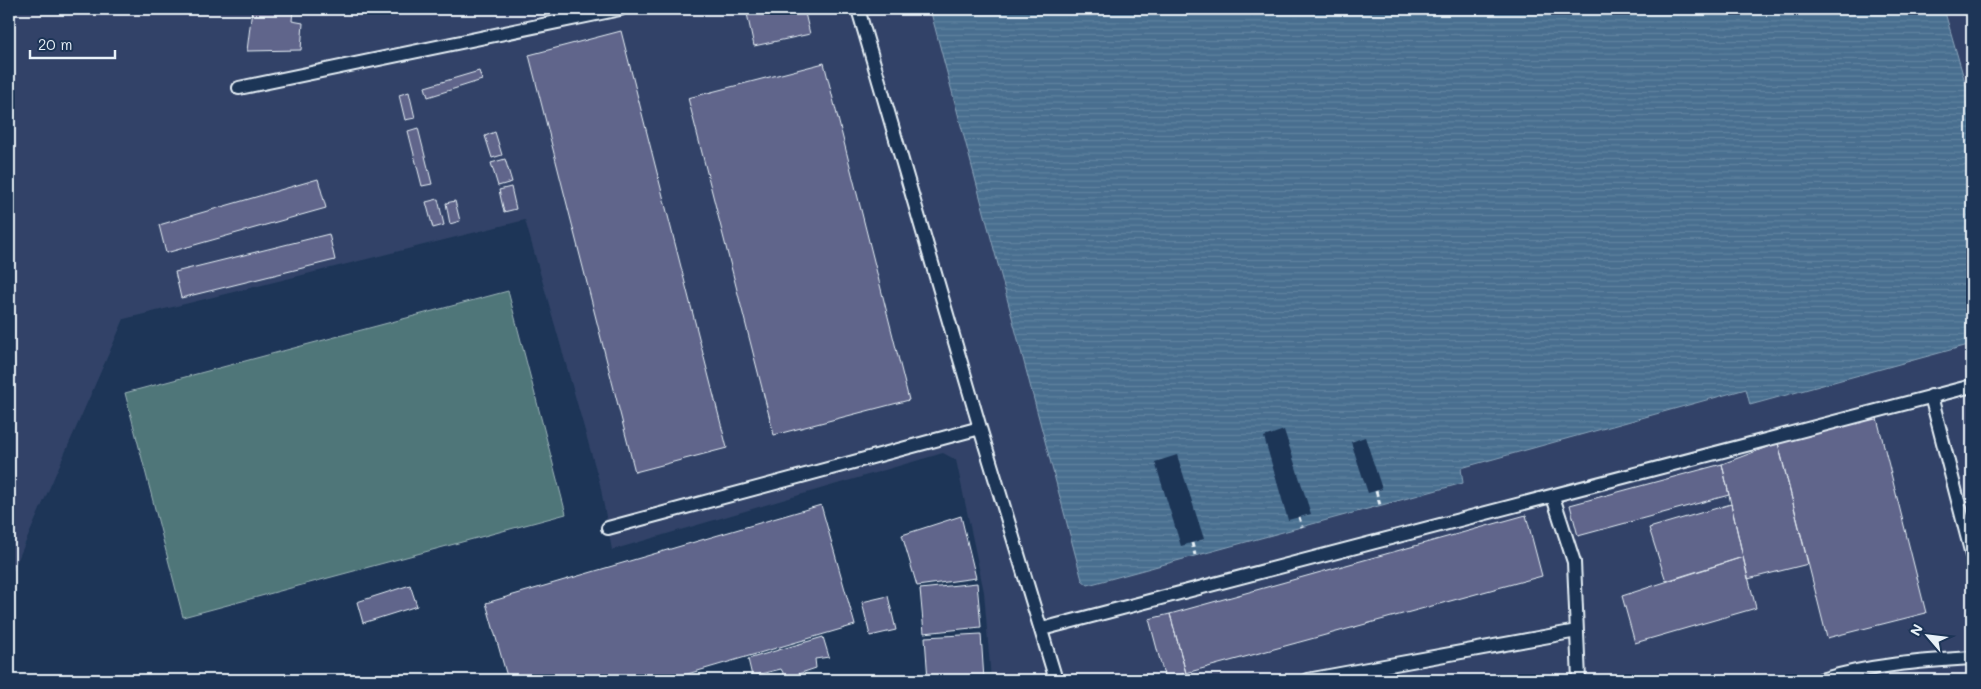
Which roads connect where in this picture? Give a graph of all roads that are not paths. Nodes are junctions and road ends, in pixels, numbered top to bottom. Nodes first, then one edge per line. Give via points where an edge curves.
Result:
1 (620, 9) edge
2 (858, 9) edge
3 (239, 88) dead end
4 (1972, 386) edge
5 (1931, 396) junction
6 (980, 428) junction
7 (1553, 497) junction
8 (608, 528) dead end
9 (1972, 554) edge
10 (1042, 629) junction
11 (1577, 631) junction
12 (1972, 658) edge
13 (1056, 680) edge
14 (1307, 680) edge
15 (1579, 680) edge
16 (1821, 680) edge

1 - 3 lane
2 - 6 lane
4 - 5 lane
5 - 7 lane
5 - 9 lane
6 - 8 lane
6 - 10 lane
7 - 10 lane
7 - 11 lane via 1574,562
10 - 13 lane
11 - 14 lane
11 - 15 lane
12 - 16 lane via 1898,663

